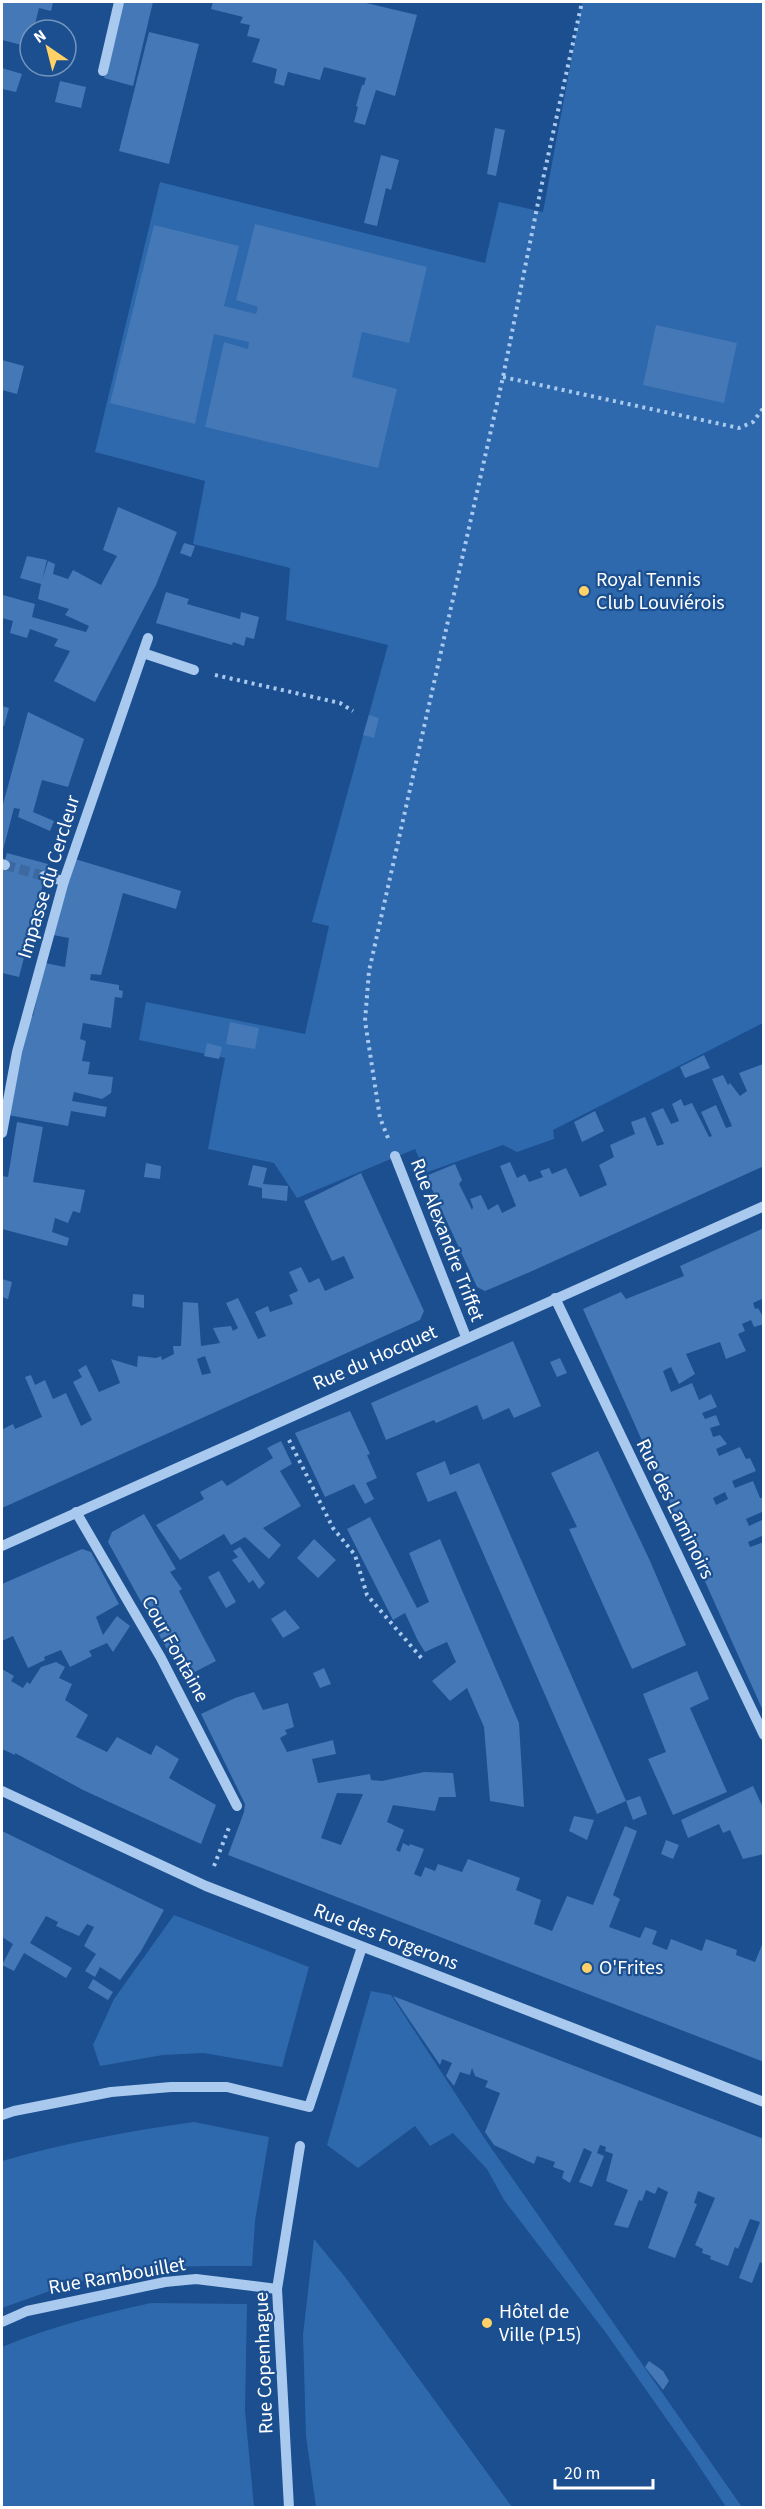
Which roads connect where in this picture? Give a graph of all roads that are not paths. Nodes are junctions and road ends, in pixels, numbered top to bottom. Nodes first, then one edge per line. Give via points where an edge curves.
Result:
1 (119, 2) edge
2 (103, 72) dead end
3 (148, 638) dead end
4 (143, 653) junction
5 (194, 670) road end
6 (44, 876) tunnel mouth
7 (63, 881) junction
8 (2, 1133) edge
9 (395, 1156) road end
10 (764, 1206) edge
11 (555, 1298) junction
12 (466, 1337) junction
13 (76, 1512) junction
14 (2, 1546) edge
15 (764, 1735) edge
16 (2, 1791) edge
17 (237, 1806) road end
18 (362, 1947) junction
19 (764, 2102) edge
20 (2, 2115) edge
21 (300, 2146) dead end
22 (277, 2289) junction
23 (2, 2322) edge
24 (290, 2508) edge

1 - 2 street
3 - 4 street, Impasse du Cercleur
4 - 5 street
4 - 7 street, Impasse du Cercleur
6 - 7 street
7 - 8 street, Impasse du Cercleur via 17,1052
9 - 12 street, Rue Alexandre Triffet
10 - 11 street, Rue du Hocquet
11 - 12 street, Rue du Hocquet
11 - 15 street, Rue des Laminoirs
12 - 13 street, Rue du Hocquet
13 - 14 street, Rue du Hocquet
13 - 17 street, Cour Fontaine via 161,1658
16 - 18 street, Rue des Forgerons via 206,1886
18 - 19 street, Rue des Forgerons
18 - 20 street via 309,2107 227,2087 171,2087 111,2092
21 - 22 street, Rue Copenhague
22 - 23 street, Rue Rambouillet via 196,2279 165,2282 27,2311
22 - 24 street, Rue Copenhague

